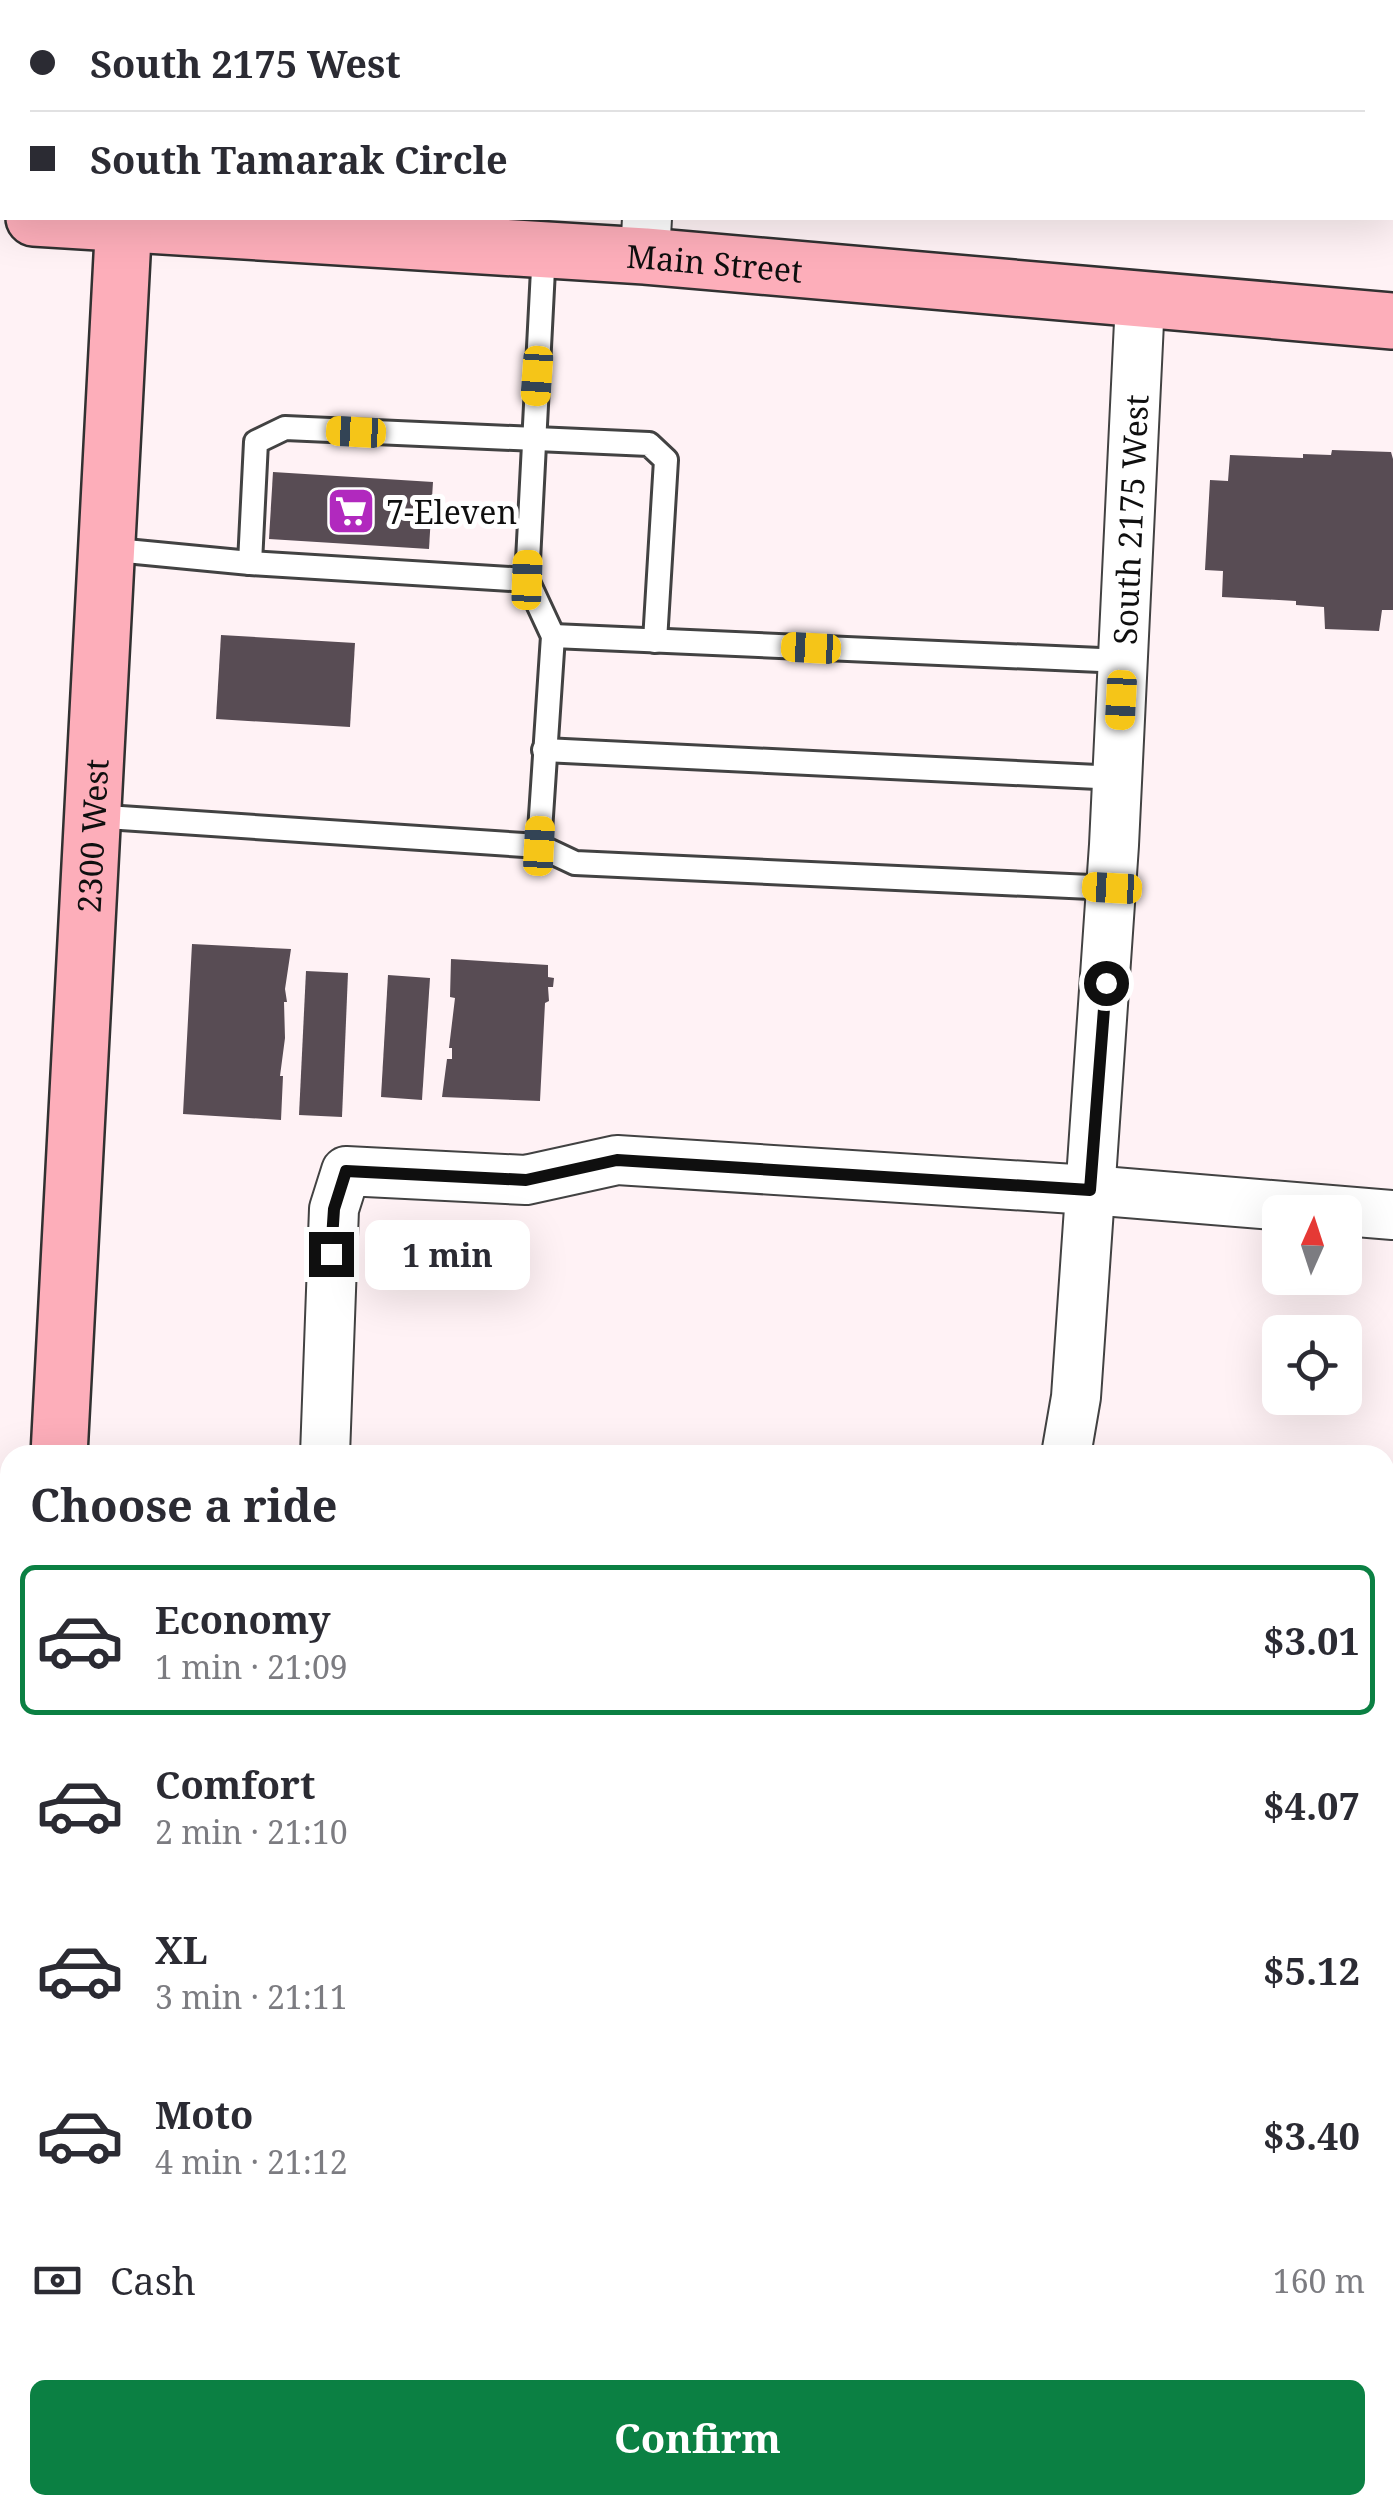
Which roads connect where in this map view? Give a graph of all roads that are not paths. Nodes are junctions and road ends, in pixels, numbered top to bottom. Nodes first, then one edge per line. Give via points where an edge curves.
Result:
1 (124, 220) edge
2 (646, 237) edge
3 (544, 250) junction
4 (1140, 301) junction
5 (1393, 321) edge
6 (532, 440) junction
7 (104, 549) junction
8 (250, 563) junction
9 (527, 580) junction
10 (553, 636) junction
11 (655, 640) junction
12 (1123, 661) junction
13 (544, 750) junction
14 (1118, 778) junction
15 (91, 816) junction
16 (539, 846) junction
17 (1112, 888) junction
18 (1090, 1190) junction
19 (1393, 1216) edge
20 (60, 1445) edge
21 (325, 1445) edge
22 (1068, 1445) edge

1 - 3 main road, Main Street
1 - 7 main road, 2300 West
2 - 3 main road, Main Street
2 - 4 main road, Main Street
3 - 6 lane
4 - 5 main road, Main Street
4 - 12 street, South 2175 West
6 - 8 lane via 285,428 256,442
6 - 9 lane
6 - 11 lane via 649,444 666,460
7 - 8 lane
7 - 15 main road, 2300 West
8 - 9 lane
9 - 10 lane
10 - 11 lane
10 - 13 lane
11 - 12 lane
12 - 14 street, South 2175 West
13 - 14 lane
13 - 16 lane
14 - 17 street, South 2175 West
15 - 16 lane
15 - 20 main road, 2300 West
16 - 17 lane via 575,863
17 - 18 street, South 2175 West
18 - 19 street
18 - 21 street via 617,1160 526,1180 346,1171 334,1209
18 - 22 street, South 2175 West

